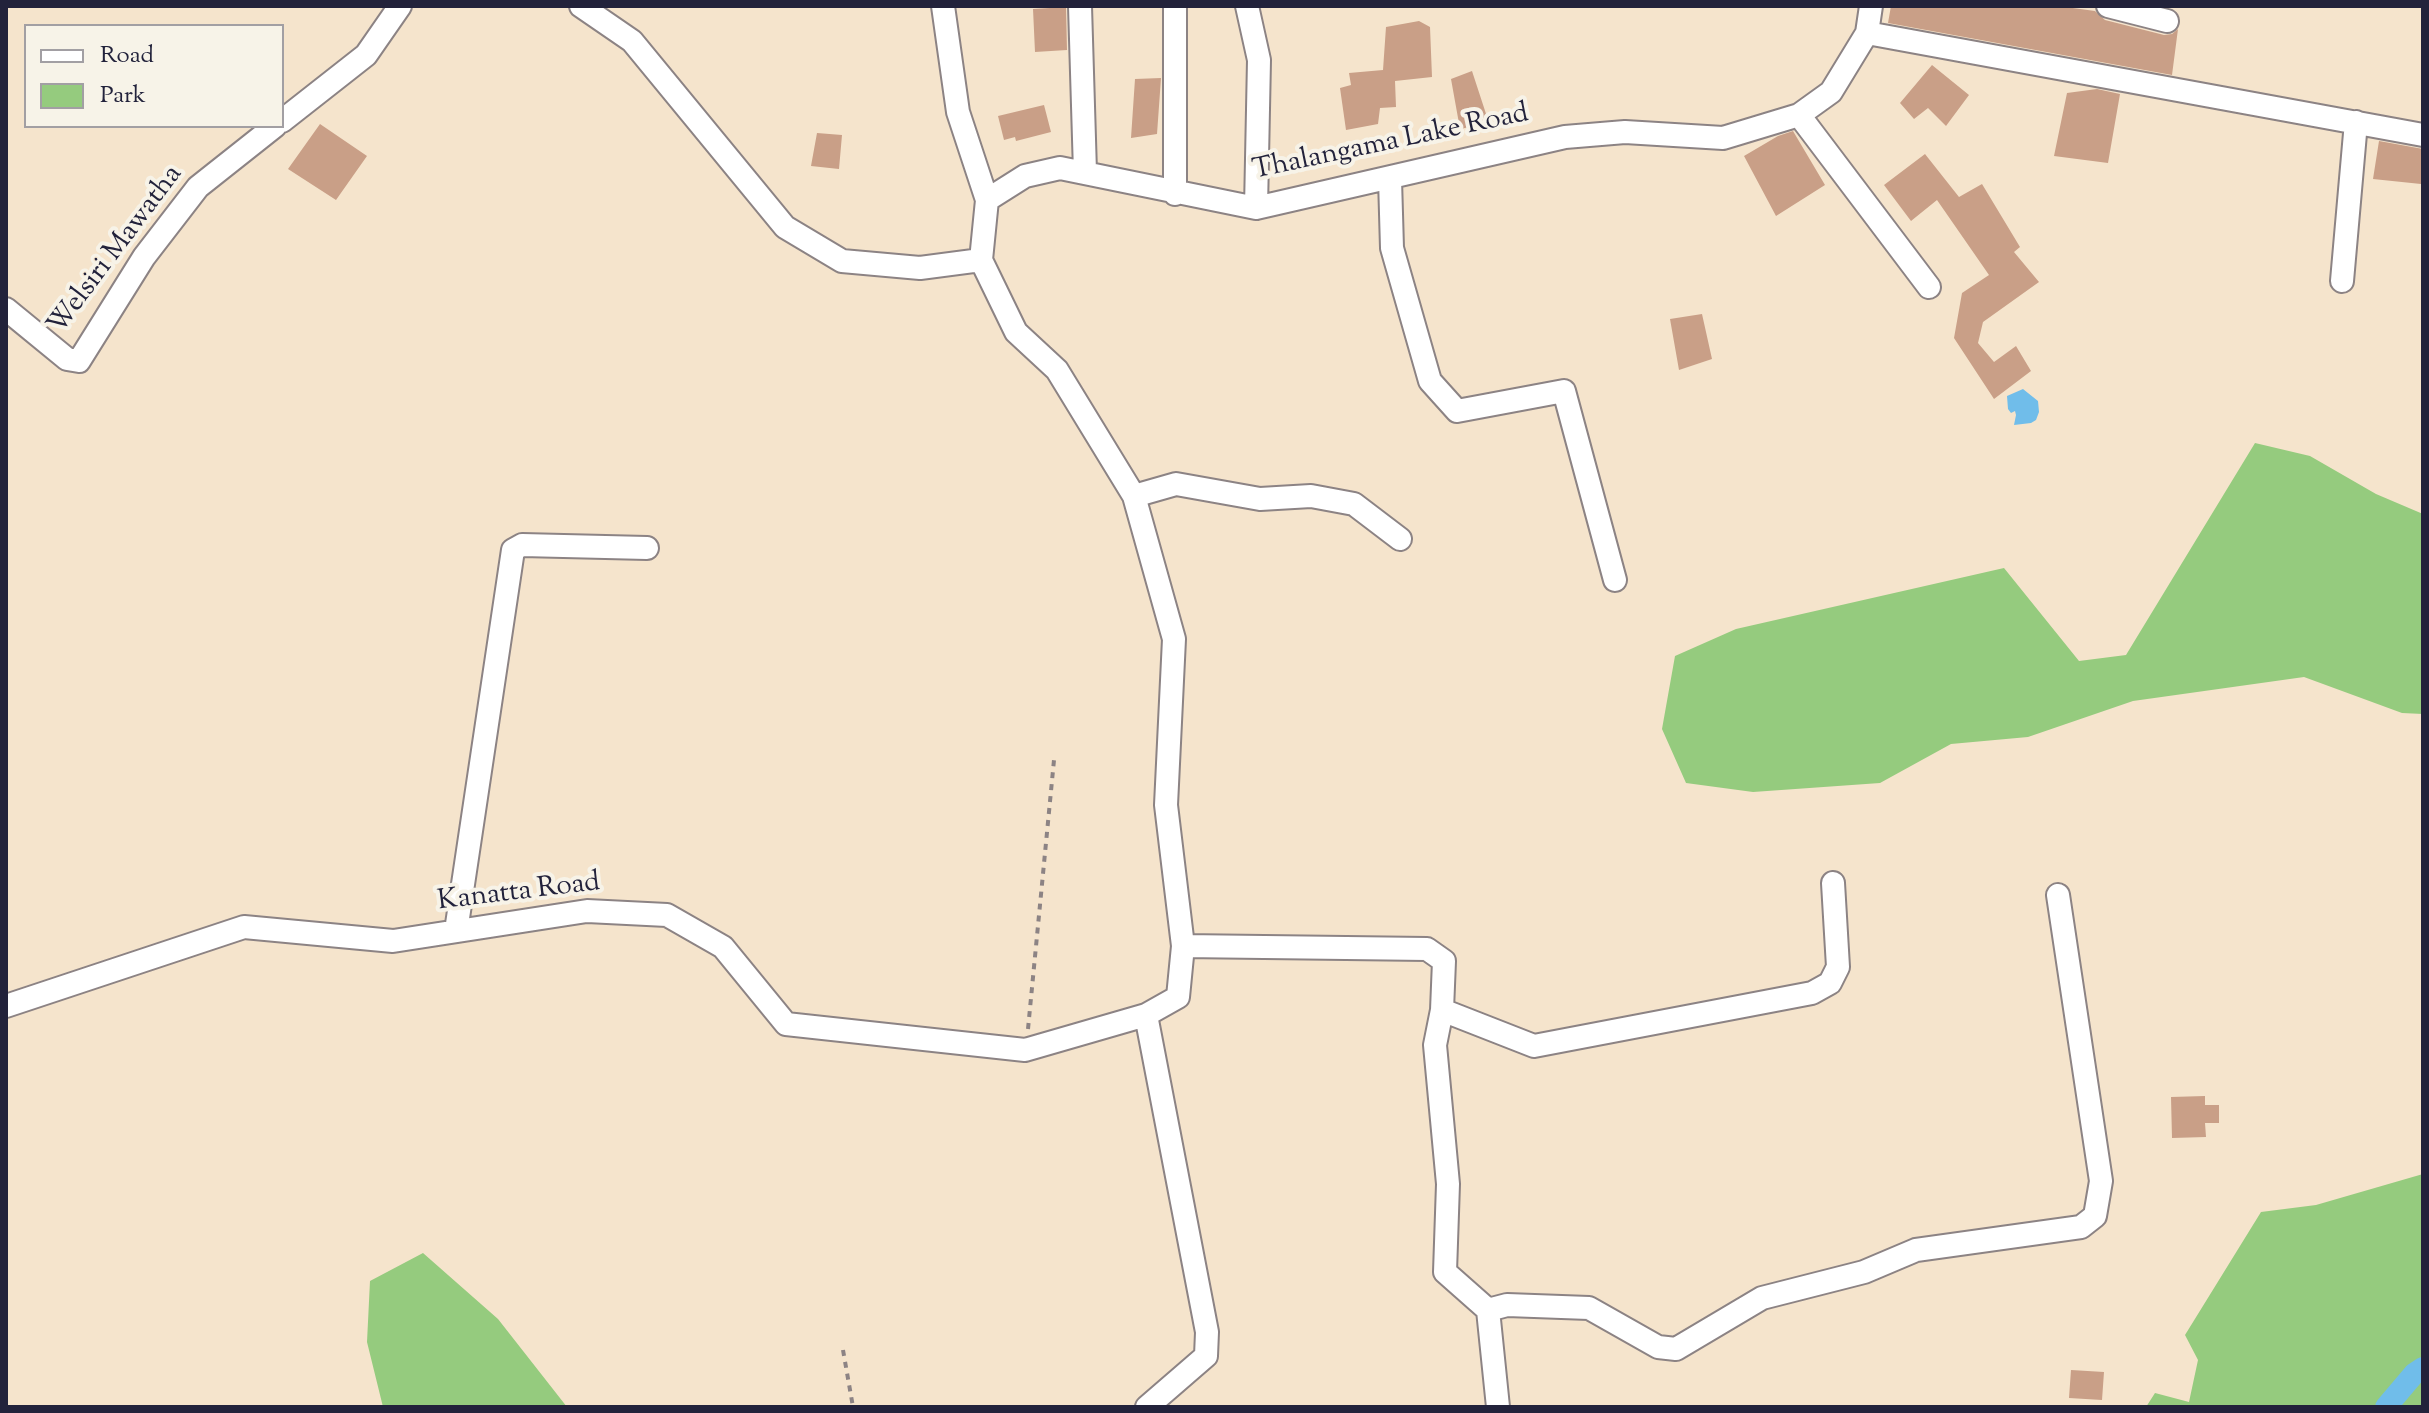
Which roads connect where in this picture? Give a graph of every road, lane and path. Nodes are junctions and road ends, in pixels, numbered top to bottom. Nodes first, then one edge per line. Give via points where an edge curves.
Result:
1 (400, 6) edge
2 (581, 6) edge
3 (943, 6) edge
4 (1080, 6) edge
5 (1175, 6) edge
6 (1247, 6) edge
7 (1871, 6) edge
8 (2108, 6) edge
9 (2167, 21) dead end
10 (1867, 33) junction
11 (1799, 115) junction
12 (284, 119) edge
13 (2356, 122) junction
14 (272, 128) edge
15 (2423, 135) edge
16 (1085, 172) junction
17 (1390, 179) junction
18 (1175, 194) junction
19 (987, 200) junction
20 (1256, 208) junction
21 (981, 260) junction
22 (2342, 281) dead end
23 (1929, 287) dead end
24 (6, 309) edge
25 (1134, 496) junction
26 (1400, 539) dead end
27 (647, 548) dead end
28 (1615, 580) dead end
29 (1054, 760) dead end
30 (1833, 883) dead end
31 (2058, 895) dead end
32 (456, 931) junction
33 (1183, 946) junction
34 (6, 1006) edge
35 (1442, 1010) junction
36 (1146, 1015) junction
37 (1025, 1050) junction
38 (1488, 1310) junction
39 (843, 1350) dead end
40 (853, 1407) edge
41 (1147, 1407) edge
42 (1498, 1407) edge

1 - 12 street via 366,55
2 - 21 street via 632,41 785,227 842,261 920,268
3 - 19 street via 958,112
4 - 16 street
5 - 18 street
6 - 20 street via 1259,60
7 - 10 street, Thalangama Lake Road
8 - 9 street
10 - 11 street, Thalangama Lake Road via 1831,92
10 - 13 street
11 - 17 street, Thalangama Lake Road via 1723,138 1625,132 1565,137
11 - 23 street
13 - 15 street
13 - 22 street
14 - 24 street, Welsiri Mawatha via 198,187 144,257 79,361 67,359
16 - 18 street, Thalangama Lake Road
16 - 19 street, Thalangama Lake Road via 1060,168 1025,176
17 - 20 street, Thalangama Lake Road
17 - 28 street via 1392,248 1430,381 1457,411 1564,391
18 - 20 street, Thalangama Lake Road
19 - 21 street
21 - 25 street via 1016,332 1057,370
25 - 26 street via 1176,484 1260,499 1311,496 1354,504
25 - 33 street via 1174,639 1166,805
27 - 32 street via 522,545 513,550
29 - 37 path
30 - 35 street via 1838,967 1830,983 1812,993 1534,1046
31 - 38 street via 2101,1181 2095,1216 2081,1227 1916,1250 1864,1272 1762,1298 1676,1349 1658,1347 1589,1308 1507,1305
32 - 34 street, Kanatta Road via 393,941 244,927
32 - 37 street, Kanatta Road via 587,911 667,915 723,947 786,1024
33 - 35 street via 1427,949 1444,961
33 - 36 street via 1178,997
35 - 38 street via 1435,1045 1448,1184 1445,1272
36 - 37 street, Kanatta Road
36 - 41 street via 1207,1332 1206,1356
38 - 42 street
39 - 40 path

